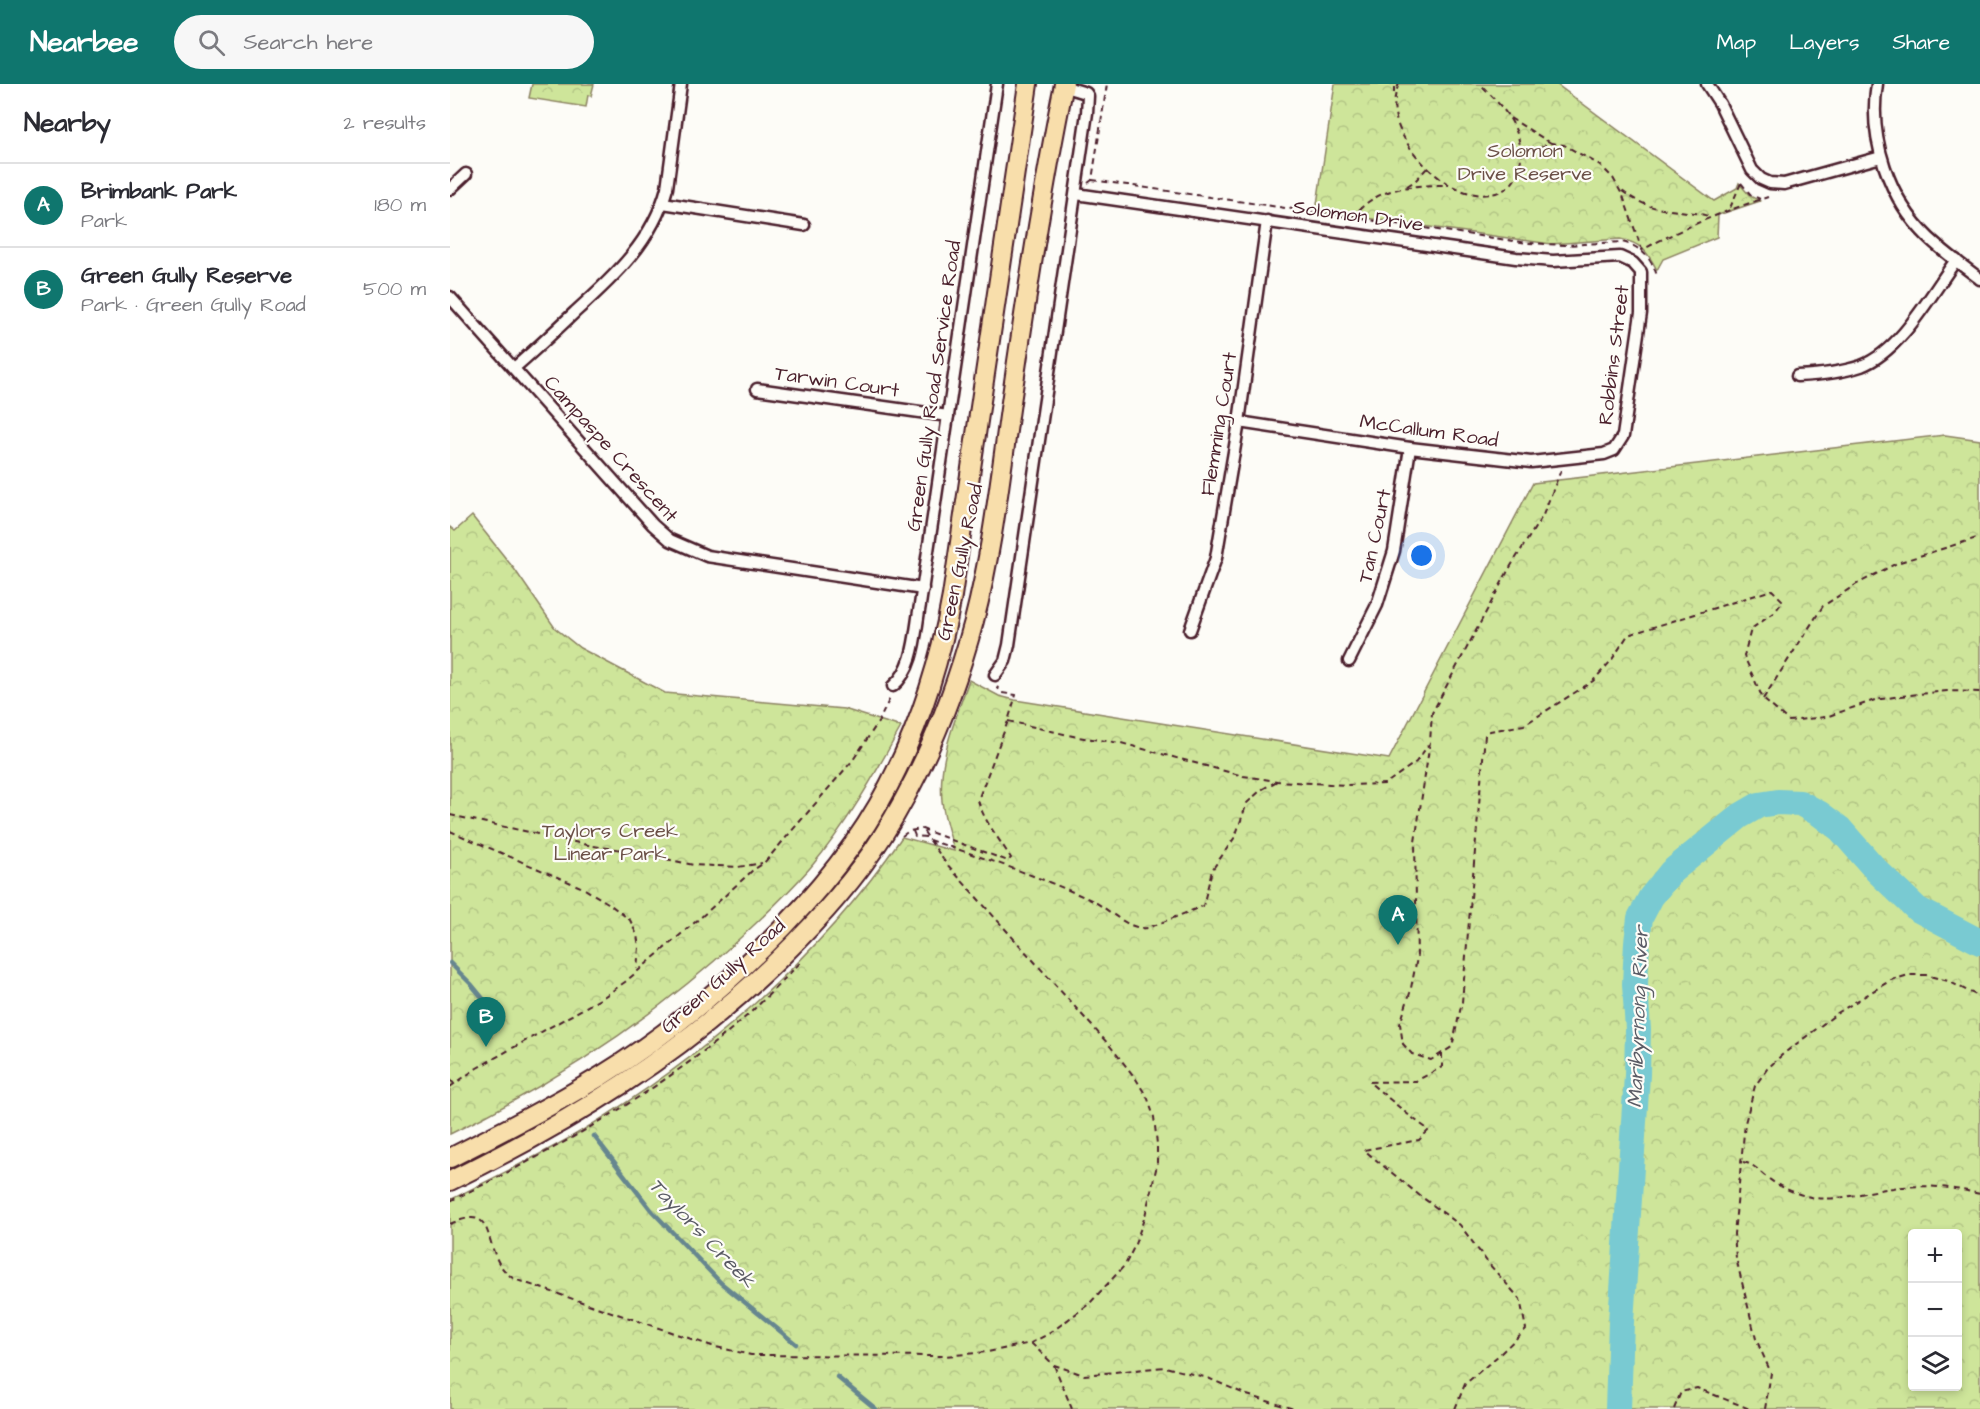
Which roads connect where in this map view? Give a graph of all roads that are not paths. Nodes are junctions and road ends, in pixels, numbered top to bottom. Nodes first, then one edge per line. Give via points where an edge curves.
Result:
1 (681, 84) edge
2 (997, 84) edge
3 (1028, 84) edge
4 (1707, 84) edge
5 (1877, 84) edge
6 (1059, 85) edge
7 (1089, 88) edge
8 (1881, 157) junction
9 (466, 174) dead end
10 (450, 189) edge
11 (1076, 194) junction
12 (663, 203) junction
13 (1267, 221) junction
14 (804, 225) dead end
15 (1956, 260) junction
16 (1633, 263) joint
17 (1980, 279) edge
18 (450, 297) edge
19 (514, 368) junction
20 (1797, 375) dead end
21 (757, 389) dead end
22 (948, 416) junction
23 (1239, 422) junction
24 (1410, 448) junction
25 (1614, 450) joint
26 (923, 589) junction
27 (1190, 630) dead end
28 (1348, 661) dead end
29 (995, 675) road end
30 (893, 686) road end
31 (450, 1158) edge
32 (450, 1181) edge

1 - 12 street
2 - 22 street, Green Gully Road Service Road
3 - 31 main road, Green Gully Road via 944,641 923,708 888,787 863,828 801,907 720,987 603,1075
4 - 8 street via 1752,170 1770,183 1784,184
5 - 8 street
6 - 7 street
6 - 32 main road, Green Gully Road via 990,548 974,621 942,717 898,811 833,902 723,1012 596,1102
7 - 11 street
8 - 15 street via 1908,213 1928,237
9 - 10 street
11 - 13 street, Solomon Drive
11 - 29 street via 1009,645 1005,661
12 - 14 street
12 - 19 street via 642,242 615,275
13 - 16 street, Solomon Drive via 1516,258 1553,261 1620,257
13 - 23 street, Flemming Court
15 - 17 street
15 - 20 street via 1903,333 1883,352 1862,365 1838,372
16 - 25 street, Robbins Street via 1642,278 1641,313 1623,436
18 - 19 street, Campaspe Crescent
19 - 26 street, Campaspe Crescent via 670,540 707,555
21 - 22 street, Tarwin Court
22 - 26 street, Green Gully Road Service Road
23 - 24 street, McCallum Road
23 - 27 street, Flemming Court via 1216,558
24 - 25 street, McCallum Road via 1531,462 1587,458
24 - 28 street, Tan Court via 1394,551 1377,605
26 - 30 street, Green Gully Road Service Road via 909,663

